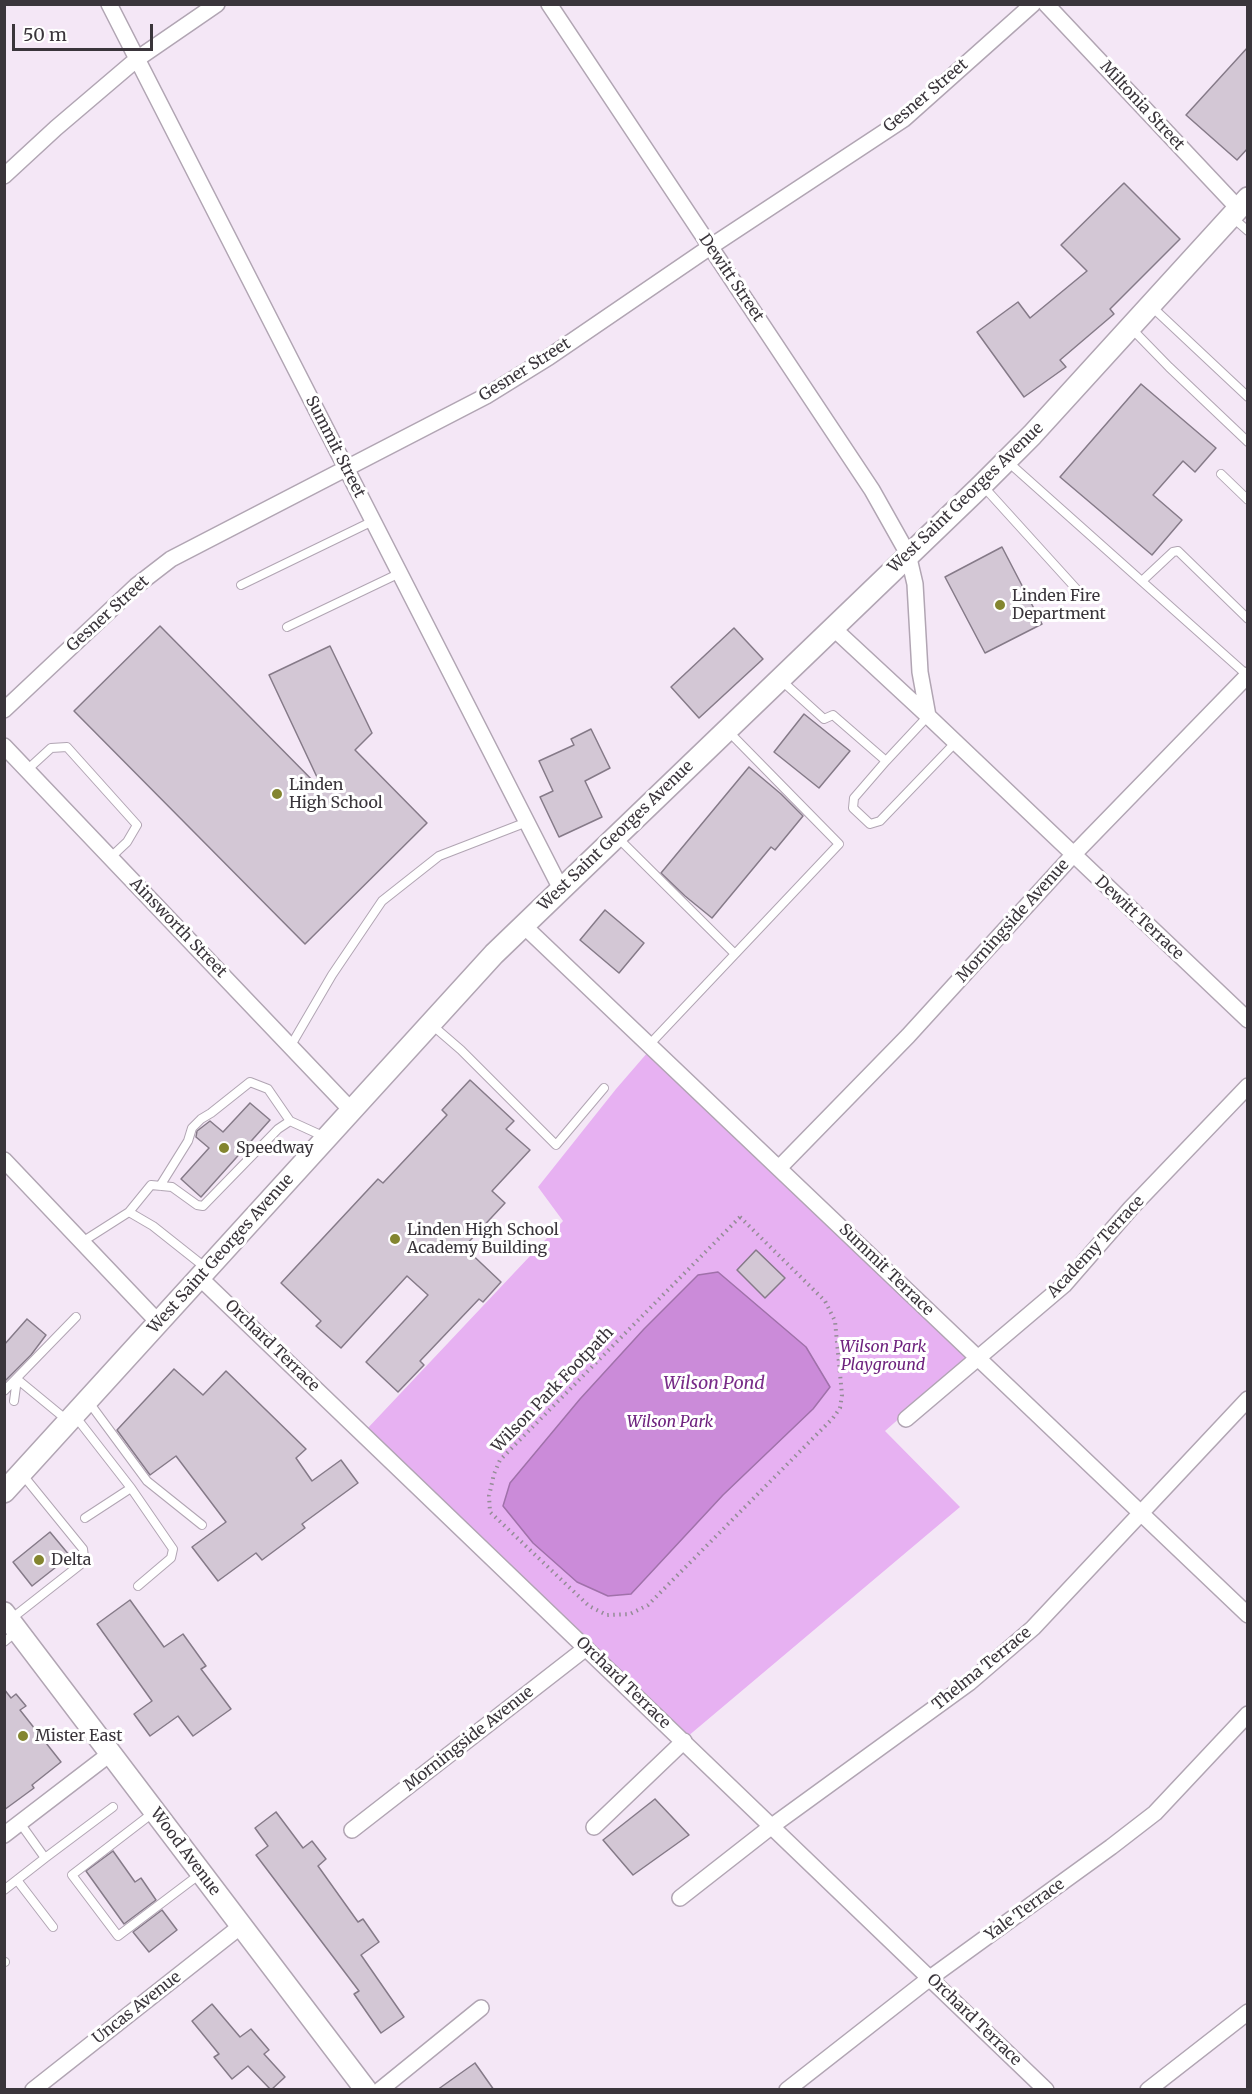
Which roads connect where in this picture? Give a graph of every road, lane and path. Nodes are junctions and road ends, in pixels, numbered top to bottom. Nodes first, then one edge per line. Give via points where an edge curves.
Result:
1 (109, 4) edge
2 (217, 4) edge
3 (549, 4) edge
4 (1033, 4) edge
5 (1046, 4) edge
6 (137, 59) junction
7 (4, 176) edge
8 (1239, 207) edge
9 (1248, 231) edge
10 (710, 247) junction
11 (1150, 305) junction
12 (1130, 327) junction
13 (1248, 397) edge
14 (1248, 442) edge
15 (1006, 460) junction
16 (346, 469) junction
17 (1221, 474) dead end
18 (982, 485) junction
19 (1248, 500) edge
20 (373, 521) junction
21 (908, 554) junction
22 (400, 573) junction
23 (1142, 581) junction
24 (241, 585) dead end
25 (1080, 593) dead end
26 (1248, 619) edge
27 (287, 627) dead end
28 (832, 627) junction
29 (1247, 675) edge
30 (779, 679) junction
31 (4, 710) edge
32 (928, 716) junction
33 (727, 729) junction
34 (955, 743) junction
35 (4, 746) edge
36 (886, 761) junction
37 (27, 770) junction
38 (527, 822) junction
39 (616, 836) junction
40 (1073, 855) junction
41 (111, 858) junction
42 (561, 889) junction
43 (523, 925) junction
44 (735, 954) junction
45 (1248, 1020) edge
46 (430, 1024) junction
47 (649, 1045) junction
48 (291, 1047) junction
49 (1248, 1086) edge
50 (604, 1088) dead end
51 (351, 1110) junction
52 (290, 1121) junction
53 (326, 1138) junction
54 (4, 1160) edge
55 (779, 1168) junction
56 (160, 1186) junction
57 (129, 1212) junction
58 (82, 1242) junction
59 (203, 1273) junction
60 (76, 1317) dead end
61 (158, 1322) junction
62 (978, 1357) junction
63 (15, 1379) junction
64 (4, 1391) edge
65 (1248, 1399) edge
66 (14, 1401) dead end
67 (76, 1412) junction
68 (833, 1418) joint
69 (906, 1419) dead end
70 (13, 1480) edge
71 (130, 1488) junction
72 (1141, 1513) junction
73 (85, 1518) dead end
74 (202, 1525) dead end
75 (138, 1586) dead end
76 (1248, 1615) edge
77 (9, 1627) edge
78 (586, 1647) junction
79 (1248, 1714) edge
80 (684, 1741) junction
81 (111, 1753) junction
82 (113, 1806) dead end
83 (155, 1811) junction
84 (20, 1823) junction
85 (772, 1826) junction
86 (594, 1827) dead end
87 (352, 1830) dead end
88 (4, 1835) edge
89 (45, 1858) junction
90 (201, 1874) junction
91 (17, 1880) junction
92 (4, 1890) edge
93 (680, 1898) dead end
94 (241, 1926) junction
95 (53, 1927) dead end
96 (930, 1978) junction
97 (481, 2008) dead end
98 (1248, 2012) edge
99 (33, 2090) edge
100 (366, 2090) edge
101 (380, 2090) edge
102 (787, 2090) edge
103 (1046, 2090) edge
104 (1148, 2090) edge

1 - 6 street, Summit Street
2 - 6 street
3 - 10 street, Dewitt Street
4 - 10 street, Gesner Street via 904,119
5 - 8 street, Miltonia Street
6 - 7 street
6 - 16 street, Summit Street
8 - 9 lane
8 - 11 main road, West Saint Georges Avenue
10 - 16 street, Gesner Street via 486,396
10 - 21 street, Dewitt Street via 872,490
11 - 12 main road, West Saint Georges Avenue
11 - 13 lane
12 - 14 lane
12 - 15 main road, West Saint Georges Avenue
15 - 18 main road, West Saint Georges Avenue
15 - 23 lane
16 - 20 street, Summit Street
16 - 31 street, Gesner Street via 171,559 136,586
17 - 19 lane
18 - 21 main road, West Saint Georges Avenue
18 - 25 lane
20 - 22 street, Summit Street
20 - 24 lane
21 - 28 main road, West Saint Georges Avenue
21 - 32 street via 915,584 920,672
22 - 27 lane
22 - 38 street, Summit Street
23 - 26 lane via 1178,551
23 - 29 lane
28 - 30 main road, West Saint Georges Avenue
28 - 32 street, Dewitt Terrace
29 - 40 street, Morningside Avenue
30 - 33 main road, West Saint Georges Avenue
30 - 36 lane via 824,719 833,715
32 - 34 street, Dewitt Terrace
32 - 36 lane
33 - 39 main road, West Saint Georges Avenue
33 - 44 lane via 839,844
34 - 36 lane via 880,821 870,824 853,808 854,798
34 - 40 street, Dewitt Terrace
35 - 37 street, Ainsworth Street
37 - 41 street, Ainsworth Street
37 - 41 lane via 51,748 67,747 137,825
38 - 42 street, Summit Street
38 - 48 lane via 439,856 382,901 332,975
39 - 42 main road, West Saint Georges Avenue
39 - 44 lane
40 - 45 street, Dewitt Terrace
40 - 55 street, Morningside Avenue via 908,1036
41 - 48 street, Ainsworth Street
42 - 43 main road, West Saint Georges Avenue
43 - 46 main road, West Saint Georges Avenue
43 - 47 street, Summit Terrace
44 - 47 lane
46 - 50 lane via 556,1145
46 - 51 main road, West Saint Georges Avenue
47 - 55 street, Summit Terrace
48 - 51 street, Ainsworth Street
49 - 62 street, Academy Terrace via 1131,1208 1064,1285
51 - 53 main road, West Saint Georges Avenue
52 - 53 lane
52 - 56 lane via 203,1206 172,1187
52 - 56 lane via 268,1089 250,1082 192,1128
53 - 59 main road, West Saint Georges Avenue
54 - 58 street
55 - 62 street, Summit Terrace
56 - 57 lane via 151,1185
57 - 58 lane
57 - 59 lane via 153,1226
58 - 61 street
59 - 61 main road, West Saint Georges Avenue
59 - 78 street, Orchard Terrace
60 - 63 lane
61 - 67 main road, West Saint Georges Avenue
62 - 69 street, Academy Terrace
62 - 72 street, Summit Terrace
63 - 64 lane
63 - 66 lane
63 - 67 lane
65 - 72 street, Thelma Terrace
67 - 70 main road, West Saint Georges Avenue
67 - 71 lane
67 - 74 lane via 147,1481
68 - 68 path, Wilson Park Footpath via 648,1605 630,1614 607,1615 589,1606 490,1512 489,1496 500,1460 740,1217 825,1301 835,1321 842,1395
70 - 77 lane via 83,1550 84,1557 81,1564
71 - 73 lane
71 - 75 lane via 173,1549 171,1558
72 - 76 street, Summit Terrace
72 - 85 street, Thelma Terrace via 1034,1628 969,1683
77 - 81 main road, Wood Avenue
78 - 80 street, Orchard Terrace
78 - 87 street, Morningside Avenue
79 - 96 street, Yale Terrace via 1155,1813
80 - 85 street, Orchard Terrace
80 - 86 street
81 - 83 main road, Wood Avenue
81 - 84 street
82 - 89 lane
83 - 90 main road, Wood Avenue
83 - 90 lane via 72,1875 118,1936
84 - 88 street
84 - 89 lane
85 - 93 street, Thelma Terrace
85 - 96 street, Orchard Terrace
89 - 91 lane
90 - 94 main road, Wood Avenue
91 - 92 lane
91 - 95 lane
94 - 99 street, Uncas Avenue
94 - 100 main road, Wood Avenue
96 - 102 street, Yale Terrace
96 - 103 street, Orchard Terrace
97 - 101 street
98 - 104 street

